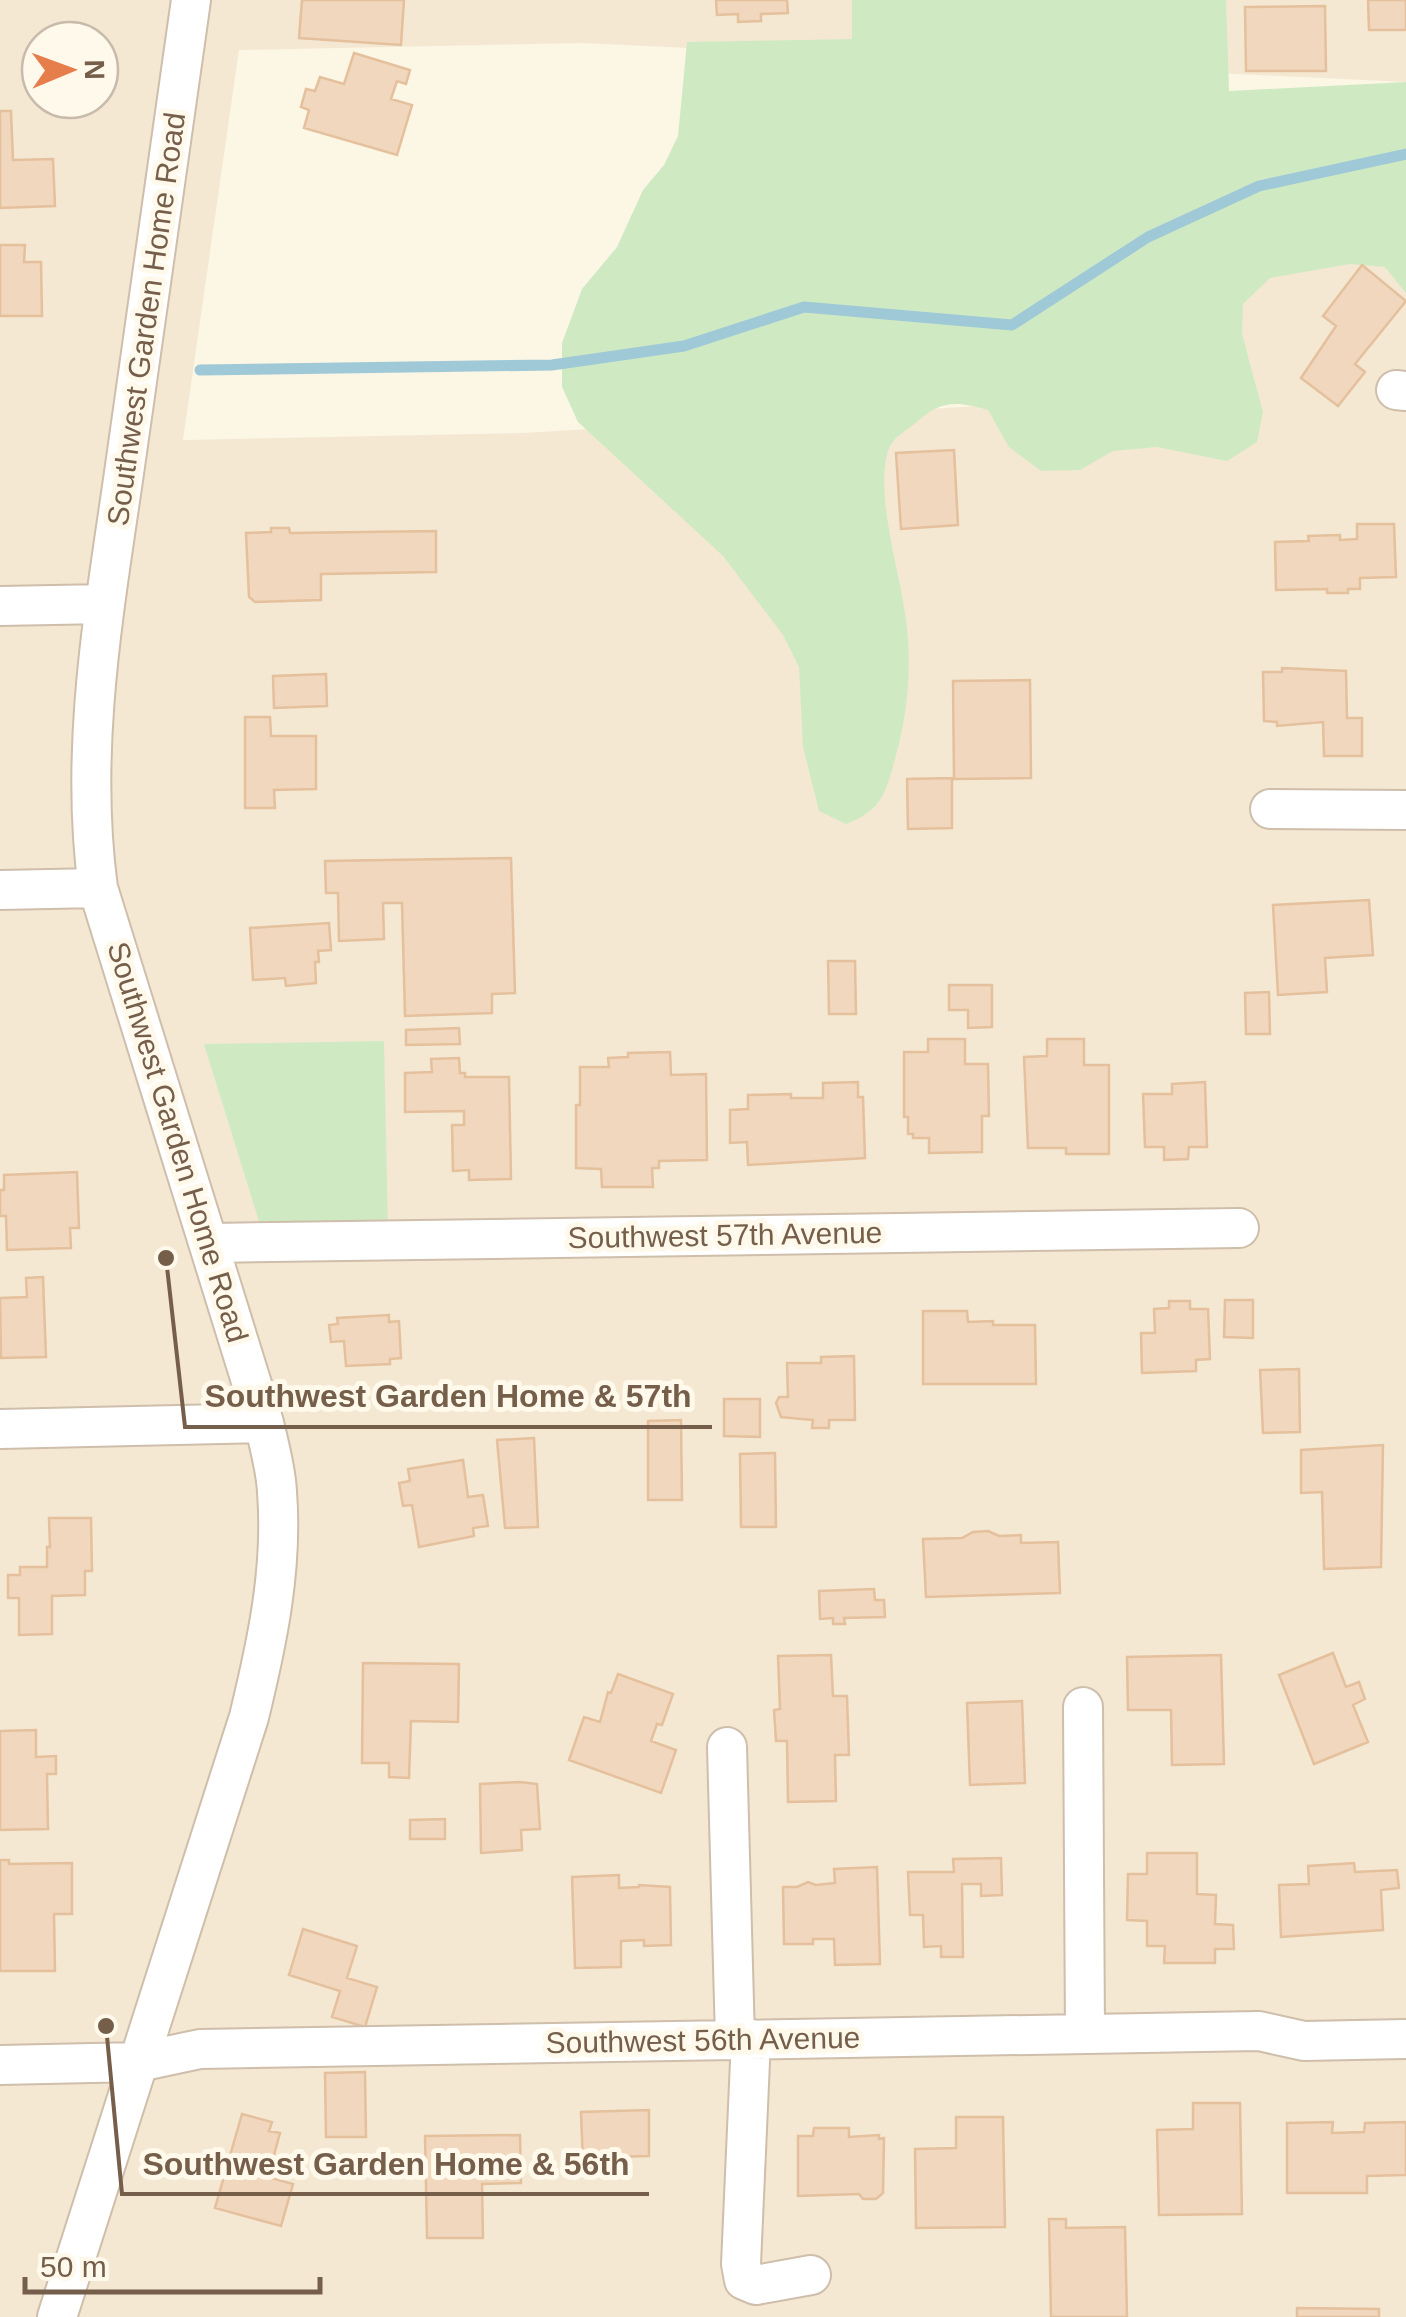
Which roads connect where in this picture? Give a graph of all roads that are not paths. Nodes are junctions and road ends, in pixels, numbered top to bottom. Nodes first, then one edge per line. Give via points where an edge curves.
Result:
1 (191, 0) edge
2 (105, 604) junction
3 (0, 606) edge
4 (1270, 809) dead end
5 (1406, 810) edge
6 (98, 888) junction
7 (0, 890) edge
8 (1239, 1228) dead end
9 (210, 1243) junction
10 (264, 1423) junction
11 (0, 1429) edge
12 (1084, 1708) dead end
13 (727, 1748) dead end
14 (1085, 2034) junction
15 (743, 2039) junction
16 (1406, 2039) edge
17 (139, 2062) junction
18 (0, 2065) edge
19 (810, 2275) dead end
20 (57, 2317) edge

1 - 2 street, Southwest Garden Home Road
2 - 3 street
2 - 6 street, Southwest Garden Home Road via 89,773
4 - 5 street
6 - 7 street
6 - 9 street, Southwest Garden Home Road
8 - 9 street, Southwest 57th Avenue
9 - 10 street, Southwest Garden Home Road
10 - 11 street
10 - 17 street, Southwest Garden Home Road via 279,1540 270,1628 249,1717
12 - 14 street
13 - 15 street
14 - 15 street, Southwest 56th Avenue
14 - 16 street, Southwest 56th Avenue via 1260,2030 1304,2041
15 - 17 street, Southwest 56th Avenue via 200,2048
15 - 19 street via 744,2280
17 - 18 street, Southwest 56th Avenue
17 - 20 street, Southwest Garden Home Road

